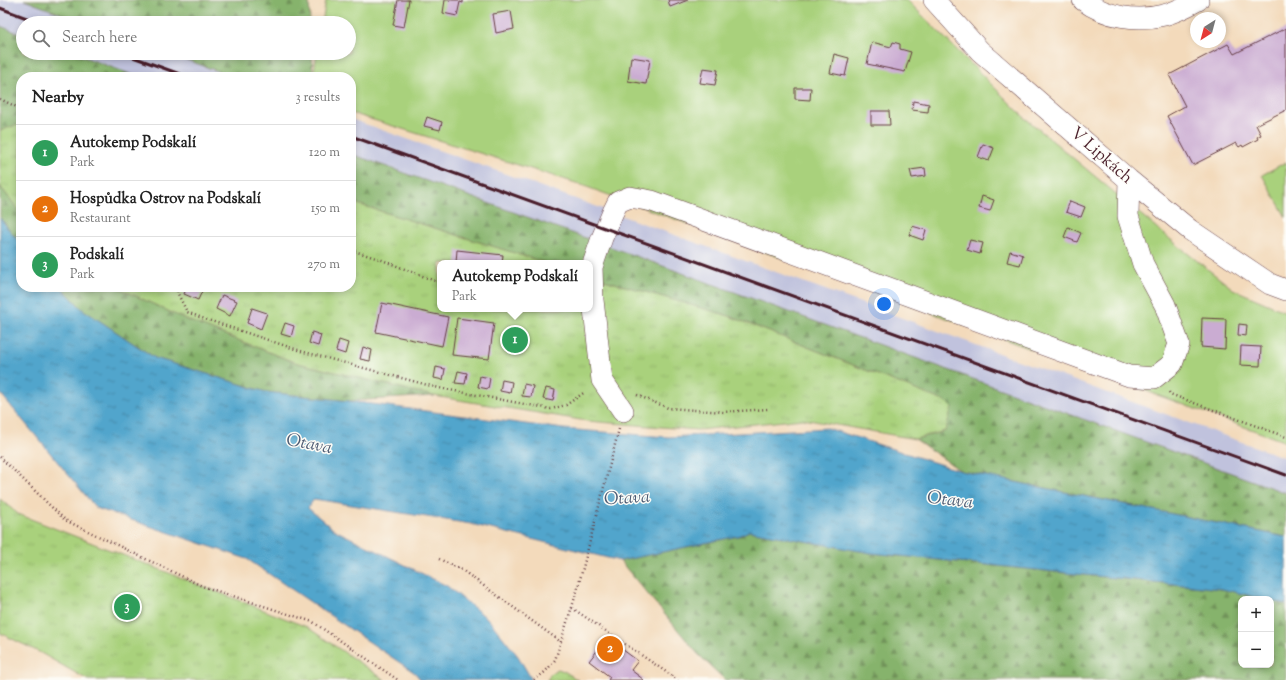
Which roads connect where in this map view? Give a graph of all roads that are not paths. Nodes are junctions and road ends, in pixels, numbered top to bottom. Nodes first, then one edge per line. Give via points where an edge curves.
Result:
1 (934, 0) edge
2 (1083, 0) edge
3 (1198, 0) edge
4 (1129, 180) junction
5 (593, 264) edge
6 (1286, 290) edge
7 (593, 300) edge
8 (623, 411) road end

1 - 4 street, V Lipkách via 980,51
2 - 3 street via 1107,13 1132,18 1148,18 1178,11
4 - 5 street via 1128,216 1143,264 1165,306 1179,344 1172,364 1154,378 1129,376 652,201 630,197 618,202
4 - 6 street, V Lipkách via 1190,230 1270,284
7 - 8 street via 602,380

